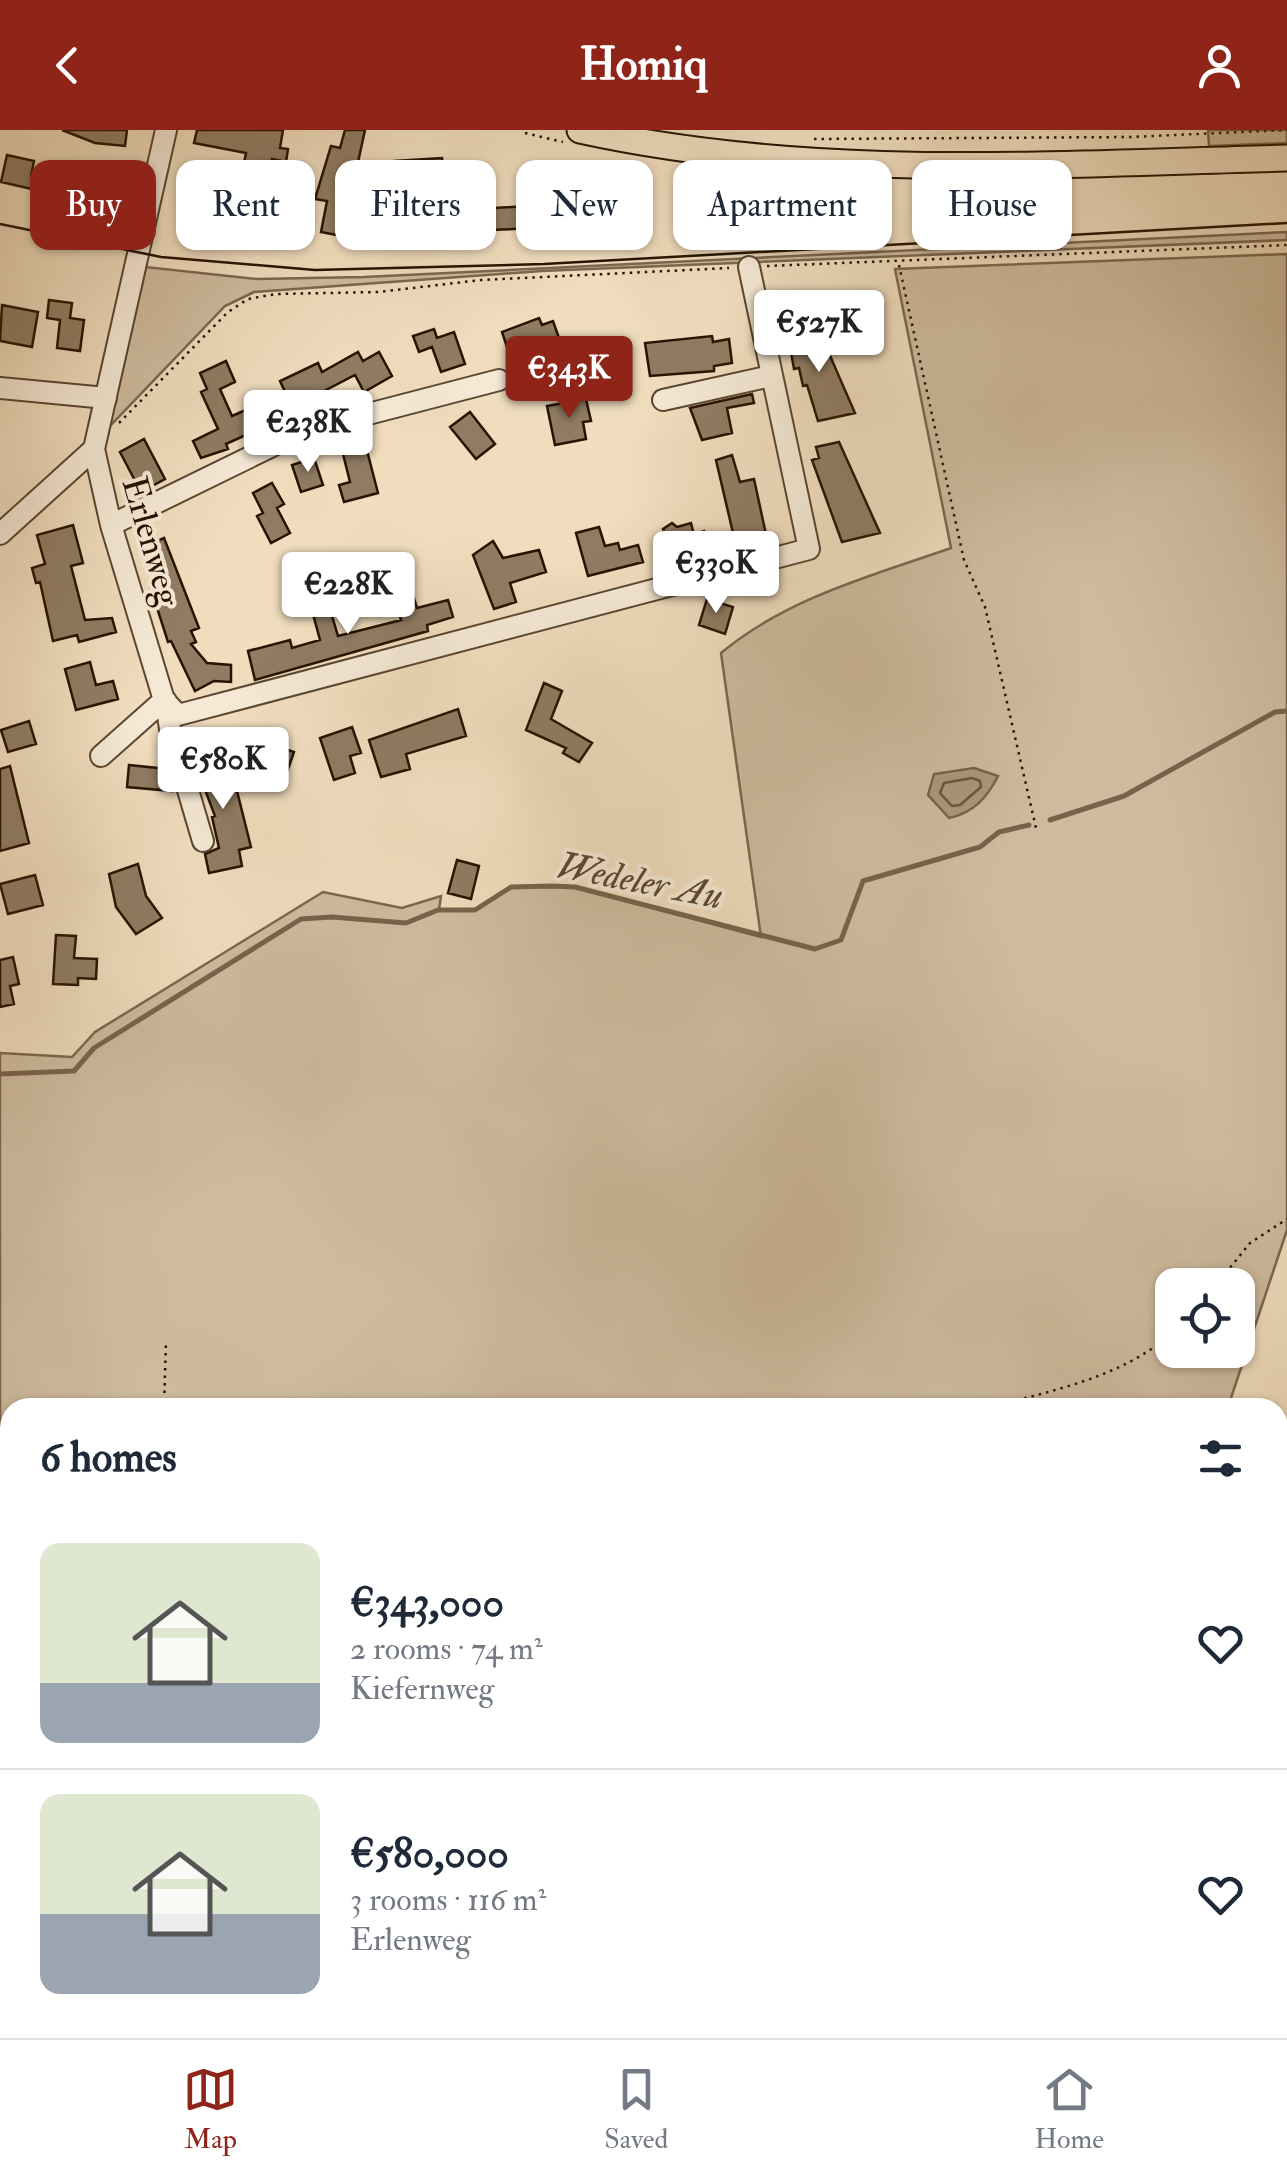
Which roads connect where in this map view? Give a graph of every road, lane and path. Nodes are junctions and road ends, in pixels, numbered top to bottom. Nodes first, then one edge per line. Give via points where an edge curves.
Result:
1 (166, 130) edge
2 (580, 130) edge
3 (1128, 130) edge
4 (1287, 130) edge
5 (1130, 137) junction
6 (807, 139) dead end
7 (1287, 158) edge
8 (1287, 245) edge
9 (899, 263) junction
10 (750, 267) junction
11 (771, 376) junction
12 (499, 380) dead end
13 (0, 388) edge
14 (106, 398) junction
15 (663, 400) dead end
16 (94, 449) junction
17 (111, 525) junction
18 (0, 534) edge
19 (165, 701) junction
20 (101, 756) dead end
21 (1036, 828) dead end
22 (203, 841) dead end
23 (1287, 1219) edge
24 (1229, 1268) edge
25 (166, 1341) dead end
26 (1155, 1348) edge
27 (164, 1398) edge
28 (1022, 1398) edge

1 - 14 street, Erlenweg
2 - 7 main road via 671,148 827,162
3 - 5 path
4 - 5 path
5 - 6 path
8 - 9 path
9 - 10 path
9 - 21 path via 964,560 985,607
10 - 11 street
10 - 16 path via 248,299
11 - 15 street
11 - 19 street via 809,550 178,714
12 - 17 street via 303,431
13 - 14 street
14 - 16 street, Erlenweg
16 - 17 street, Erlenweg
16 - 18 street
17 - 19 street, Erlenweg
19 - 20 street
19 - 22 street, Erlenweg
23 - 24 path via 1250,1242
25 - 27 path
26 - 28 path via 1104,1374

